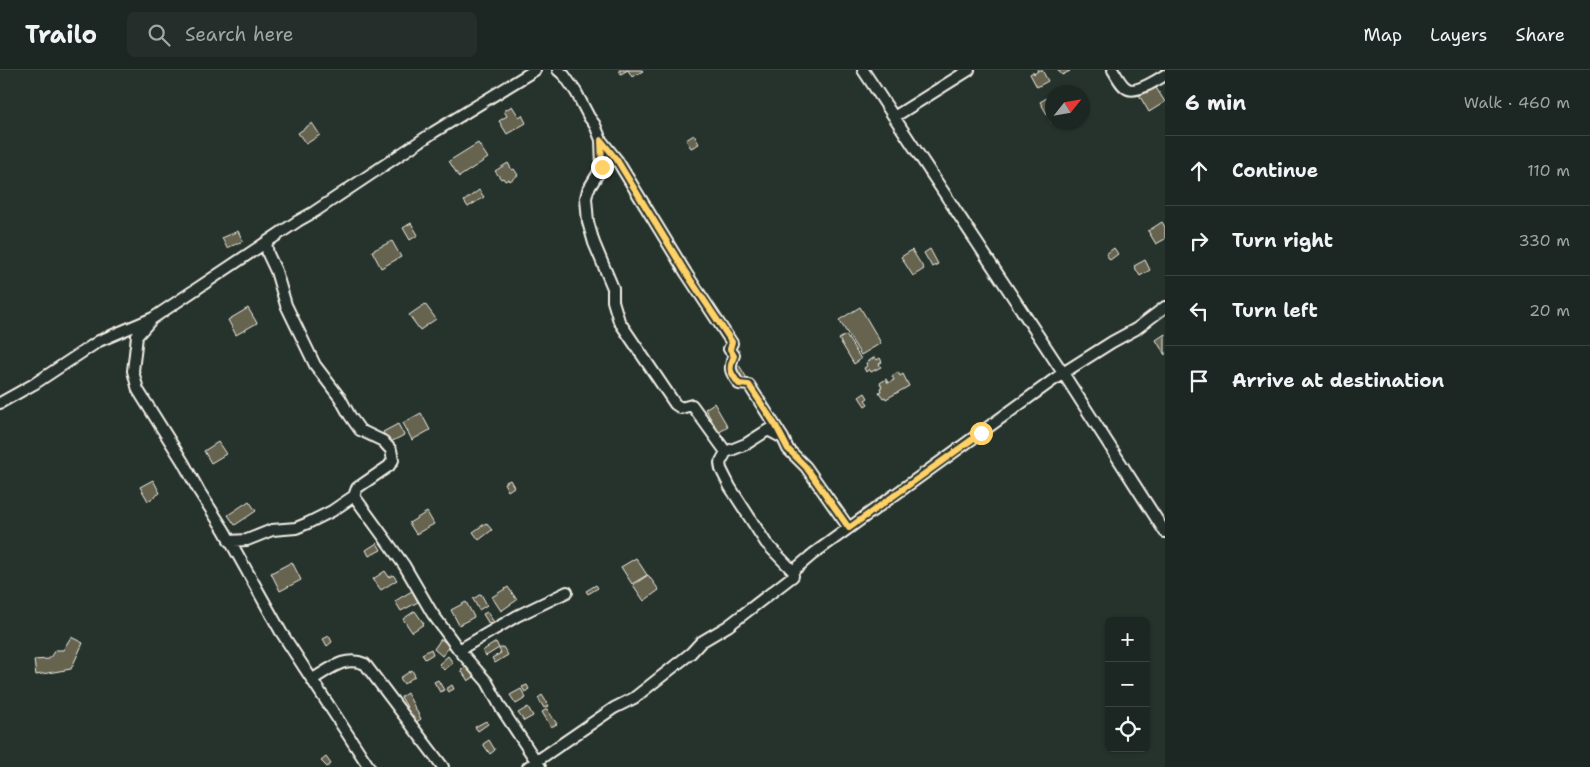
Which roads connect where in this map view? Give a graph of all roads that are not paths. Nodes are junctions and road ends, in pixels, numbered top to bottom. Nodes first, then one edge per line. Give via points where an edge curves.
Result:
1 (535, 70) edge
2 (558, 70) edge
3 (863, 70) edge
4 (968, 70) edge
5 (1113, 70) edge
6 (1165, 76) edge
7 (894, 117) junction
8 (601, 140) junction
9 (266, 243) junction
10 (1165, 307) edge
11 (154, 318) junction
12 (1063, 373) junction
13 (0, 403) edge
14 (783, 438) junction
15 (726, 452) junction
16 (354, 496) junction
17 (849, 528) junction
18 (1165, 532) edge
19 (230, 541) junction
20 (794, 571) junction
21 (567, 592) dead end
22 (459, 650) junction
23 (313, 679) junction
24 (539, 764) edge
25 (369, 767) edge
26 (443, 767) edge
27 (528, 767) edge

1 - 9 street
2 - 8 street via 576,92
3 - 7 street
4 - 7 street
5 - 6 street via 1121,83 1136,90
7 - 12 street
8 - 14 street via 617,160 732,342 731,372 739,384 749,385
8 - 15 street via 602,167 588,190 586,205 594,243 614,288 619,321 675,404 681,408 692,405
9 - 11 street
9 - 16 street via 286,305 315,365 360,430 383,441 391,450 393,460 357,488
10 - 12 street via 1136,329
11 - 13 street via 98,341
11 - 19 street via 137,336 133,371 138,390
12 - 17 street
12 - 18 street
14 - 15 street via 768,430
14 - 17 street
15 - 20 street via 720,463 730,487 766,543
16 - 19 street via 302,526
16 - 22 street
17 - 20 street
19 - 23 street
20 - 24 street via 793,576 748,612 701,642 692,653 634,698 614,708
21 - 22 street via 516,616
22 - 24 street via 488,682 501,708
23 - 25 street
23 - 26 street via 349,660 365,664
24 - 27 street

